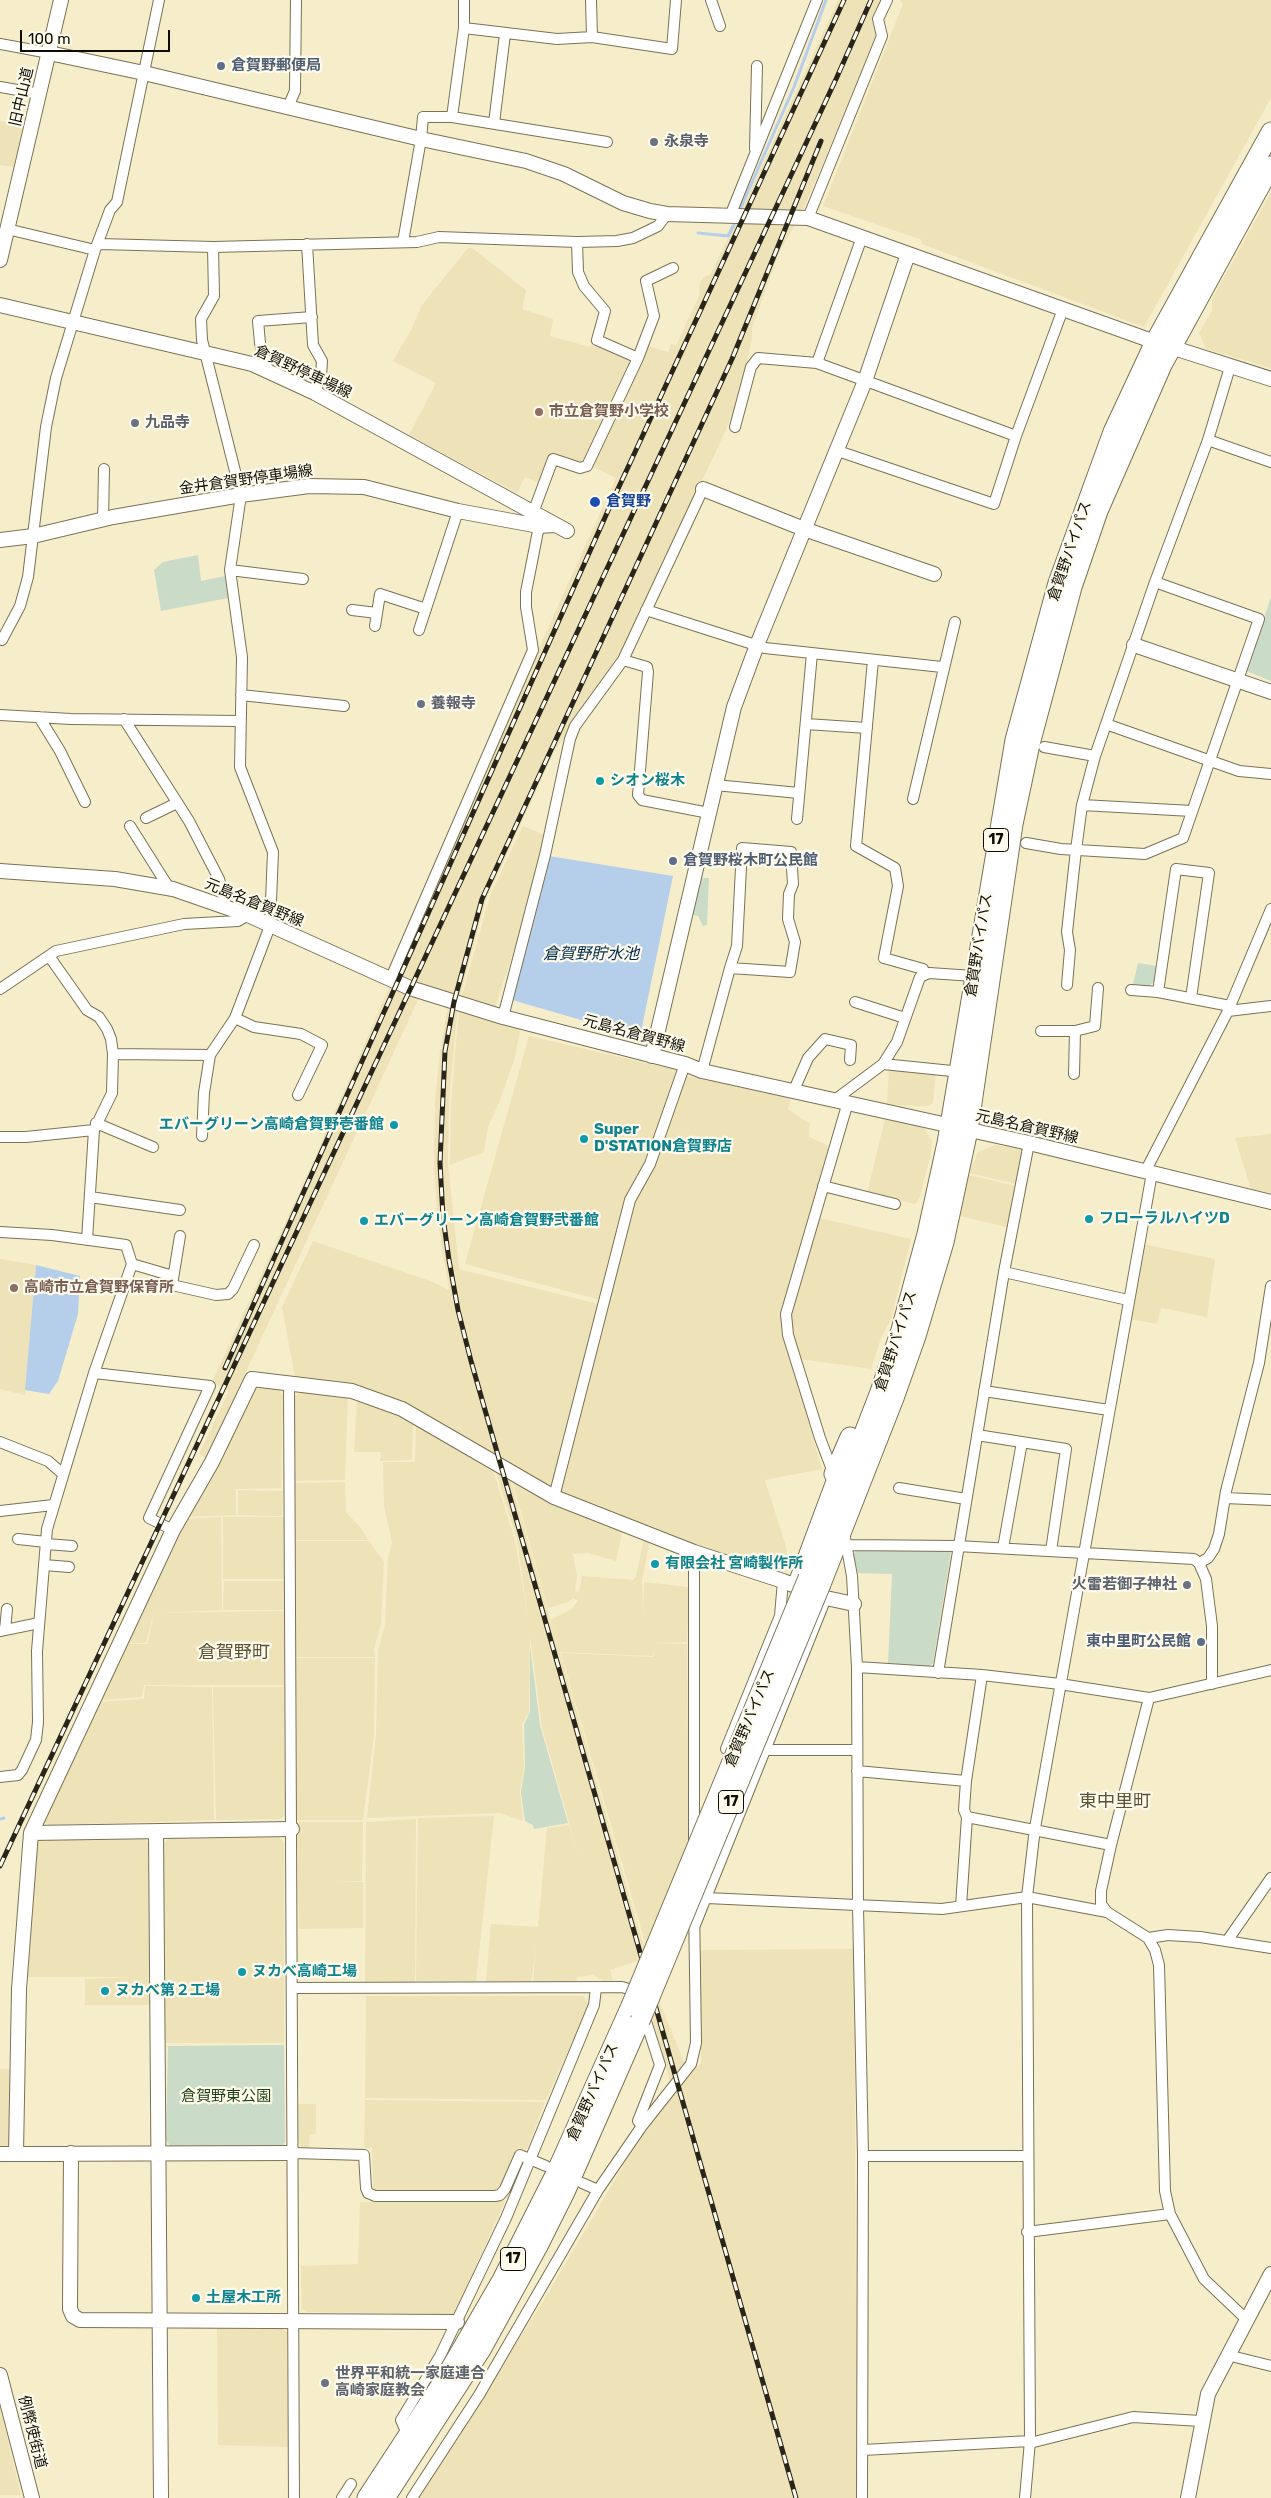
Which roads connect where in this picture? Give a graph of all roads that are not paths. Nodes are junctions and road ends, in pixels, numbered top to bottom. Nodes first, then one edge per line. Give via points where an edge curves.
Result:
1 (61, 0) edge
2 (160, 0) edge
3 (296, 0) edge
4 (464, 0) edge
5 (591, 0) edge
6 (676, 0) edge
7 (711, 0) edge
8 (817, 0) edge
9 (887, 0) edge
10 (720, 26) dead end
11 (464, 28) junction
12 (505, 34) junction
13 (592, 37) junction
14 (0, 44) edge
15 (48, 54) junction
16 (757, 66) dead end
17 (144, 74) junction
18 (0, 87) edge
19 (40, 94) junction
20 (288, 107) junction
21 (452, 117) junction
22 (494, 123) junction
23 (1271, 132) edge
24 (421, 139) junction
25 (606, 142) dead end
26 (755, 155) junction
27 (1271, 166) edge
28 (667, 214) junction
29 (730, 216) junction
30 (808, 218) junction
31 (7, 229) junction
32 (862, 237) junction
33 (403, 242) junction
34 (577, 242) junction
35 (307, 244) junction
36 (97, 247) junction
37 (213, 247) junction
38 (908, 254) junction
39 (0, 260) edge
40 (673, 268) dead end
41 (0, 304) edge
42 (1063, 308) junction
43 (312, 317) junction
44 (75, 321) junction
45 (1163, 345) junction
46 (206, 351) junction
47 (638, 358) junction
48 (817, 363) junction
49 (1230, 366) junction
50 (268, 371) junction
51 (1271, 379) edge
52 (865, 381) junction
53 (315, 393) junction
54 (735, 427) dead end
55 (1016, 436) junction
56 (1208, 440) junction
57 (838, 451) junction
58 (1271, 462) edge
59 (104, 469) dead end
60 (703, 489) joint
61 (241, 495) junction
62 (458, 511) junction
63 (533, 513) junction
64 (103, 520) junction
65 (539, 526) junction
66 (561, 528) joint
67 (804, 529) junction
68 (33, 536) junction
69 (0, 540) edge
70 (230, 570) junction
71 (934, 574) dead end
72 (303, 579) dead end
73 (1155, 582) junction
74 (426, 609) junction
75 (352, 610) dead end
76 (646, 610) junction
77 (377, 613) junction
78 (955, 622) dead end
79 (375, 626) dead end
80 (419, 630) dead end
81 (2, 640) dead end
82 (756, 645) junction
83 (1134, 645) junction
84 (812, 653) junction
85 (623, 660) junction
86 (872, 660) junction
87 (942, 667) junction
88 (1238, 680) junction
89 (1271, 692) edge
90 (242, 695) junction
91 (344, 706) dead end
92 (0, 715) edge
93 (40, 717) junction
94 (124, 719) junction
95 (240, 721) junction
96 (806, 724) junction
97 (1106, 724) junction
98 (866, 728) junction
99 (1044, 747) dead end
100 (1095, 756) junction
101 (1209, 761) junction
102 (1271, 774) edge
103 (715, 785) junction
104 (799, 793) junction
105 (913, 798) dead end
106 (85, 802) dead end
107 (177, 803) junction
108 (1082, 805) junction
109 (1192, 811) junction
110 (709, 813) junction
111 (146, 818) dead end
112 (797, 819) dead end
113 (130, 826) dead end
114 (1026, 843) dead end
115 (1076, 850) junction
116 (0, 871) edge
117 (168, 888) junction
118 (226, 906) junction
119 (1271, 909) edge
120 (248, 915) junction
121 (270, 926) junction
122 (49, 956) junction
123 (730, 968) junction
124 (924, 974) junction
125 (974, 976) junction
126 (390, 980) junction
127 (1067, 985) dead end
128 (1098, 988) dead end
129 (0, 989) edge
130 (1131, 990) dead end
131 (1158, 992) junction
132 (1191, 998) junction
133 (855, 1002) dead end
134 (1271, 1006) edge
135 (1229, 1008) junction
136 (502, 1016) junction
137 (236, 1018) junction
138 (905, 1018) junction
139 (1041, 1031) dead end
140 (1075, 1031) junction
141 (113, 1054) junction
142 (210, 1055) junction
143 (652, 1056) junction
144 (850, 1060) dead end
145 (685, 1064) junction
146 (883, 1064) junction
147 (702, 1071) junction
148 (952, 1071) dead end
149 (1074, 1074) dead end
150 (794, 1090) junction
151 (298, 1095) dead end
152 (842, 1101) junction
153 (95, 1127) junction
154 (959, 1128) junction
155 (0, 1136) edge
156 (202, 1136) dead end
157 (1029, 1143) junction
158 (153, 1148) dead end
159 (1149, 1172) junction
160 (824, 1186) junction
161 (90, 1197) junction
162 (1271, 1202) edge
163 (895, 1204) dead end
164 (180, 1210) dead end
165 (0, 1232) edge
166 (180, 1236) dead end
167 (87, 1240) junction
168 (254, 1245) dead end
169 (132, 1264) junction
170 (1004, 1272) junction
171 (173, 1276) junction
172 (1271, 1286) edge
173 (1128, 1300) junction
174 (908, 1333) junction
175 (94, 1373) junction
176 (289, 1383) junction
177 (984, 1391) junction
178 (1109, 1410) junction
179 (977, 1435) junction
180 (0, 1442) edge
181 (1022, 1442) junction
182 (63, 1474) junction
183 (835, 1478) junction
184 (899, 1488) dead end
185 (554, 1497) junction
186 (1225, 1498) junction
187 (966, 1499) junction
188 (1271, 1500) edge
189 (53, 1505) junction
190 (0, 1511) edge
191 (173, 1530) junction
192 (18, 1540) dead end
193 (846, 1542) junction
194 (46, 1543) junction
195 (72, 1546) dead end
196 (958, 1546) junction
197 (1003, 1548) junction
198 (1051, 1551) junction
199 (694, 1552) junction
200 (1084, 1552) junction
201 (1199, 1562) junction
202 (44, 1564) junction
203 (69, 1567) dead end
204 (807, 1585) junction
205 (854, 1604) junction
206 (6, 1609) dead end
207 (39, 1623) junction
208 (3, 1631) edge
209 (857, 1667) junction
210 (1271, 1670) edge
211 (938, 1673) junction
212 (982, 1675) junction
213 (1060, 1684) junction
214 (1212, 1684) junction
215 (1149, 1698) junction
216 (726, 1750) dead end
217 (765, 1750) junction
218 (857, 1750) junction
219 (857, 1771) junction
220 (0, 1777) edge
221 (966, 1781) junction
222 (967, 1817) junction
223 (1035, 1828) junction
224 (292, 1829) junction
225 (156, 1832) junction
226 (31, 1834) junction
227 (1111, 1845) junction
228 (1271, 1878) edge
229 (1027, 1897) junction
230 (707, 1898) junction
231 (858, 1906) junction
232 (961, 1906) junction
233 (1107, 1912) junction
234 (694, 1928) junction
235 (1148, 1938) junction
236 (1227, 1941) junction
237 (1271, 1948) edge
238 (293, 1988) junction
239 (596, 1988) junction
240 (636, 2014) junction
241 (642, 2126) junction
242 (16, 2153) junction
243 (71, 2153) junction
244 (159, 2153) junction
245 (293, 2153) junction
246 (0, 2154) edge
247 (863, 2156) junction
248 (1027, 2156) junction
249 (531, 2160) junction
250 (546, 2166) dead end
251 (582, 2183) dead end
252 (598, 2190) junction
253 (1170, 2214) junction
254 (1027, 2232) junction
255 (1271, 2274) edge
256 (294, 2319) junction
257 (1246, 2319) junction
258 (160, 2320) junction
259 (457, 2322) junction
260 (1227, 2355) junction
261 (1271, 2366) edge
262 (0, 2375) edge
263 (1201, 2421) junction
264 (408, 2436) junction
265 (1030, 2442) junction
266 (863, 2450) junction
267 (351, 2484) dead end
268 (32, 2498) edge
269 (162, 2498) edge
270 (294, 2498) edge
271 (342, 2498) edge
272 (367, 2498) edge
273 (385, 2498) edge
274 (412, 2498) edge
275 (862, 2498) edge
276 (1026, 2498) edge
277 (1188, 2498) edge

1 - 15 street, 旧中山道
2 - 17 street
3 - 20 street via 295,91
4 - 11 street
5 - 13 street
6 - 13 street via 672,49
7 - 10 street
8 - 26 street
9 - 30 street via 878,19 882,36
11 - 12 street
11 - 21 street
12 - 13 street via 557,39
12 - 22 street
14 - 15 street
15 - 17 street
15 - 19 street, 旧中山道
16 - 26 street
17 - 20 street
17 - 36 street via 117,202 110,210
18 - 19 street
19 - 31 street, 旧中山道
20 - 24 street
21 - 22 street
21 - 24 street via 423,116
22 - 25 street
23 - 45 highway, 倉賀野バイパス / 17
24 - 28 street via 526,161 564,174 623,203
24 - 33 street
26 - 29 street
27 - 45 highway, 倉賀野バイパス / 17
28 - 29 street
28 - 34 street via 658,226 633,238
29 - 30 street
30 - 32 street
31 - 36 street
31 - 39 street, 旧中山道
32 - 38 street
32 - 48 street
33 - 34 street via 439,237
33 - 35 street
34 - 47 street via 578,272 584,286 605,311 597,340
35 - 37 street
35 - 43 street
36 - 37 street
36 - 44 street
37 - 46 street via 214,296 201,319
38 - 42 street
38 - 52 street
40 - 47 street via 646,281 654,316
41 - 44 street, 倉賀野停車場線
42 - 45 street
42 - 55 street
43 - 50 street via 258,320
43 - 53 street via 313,345 322,362
44 - 46 street, 倉賀野停車場線
44 - 68 street via 56,378 46,427
45 - 49 street
45 - 125 highway, 倉賀野バイパス / 17 via 1113,432 1058,583 1013,750
45 - 154 highway, 倉賀野バイパス / 17 via 1098,510 1049,666 1014,824
46 - 50 street, 倉賀野停車場線
46 - 61 street
47 - 63 street via 587,466 580,468 553,458
48 - 52 street
48 - 54 street via 758,358 751,367
49 - 51 street
49 - 56 street
50 - 53 street, 倉賀野停車場線
52 - 55 street
52 - 57 street
53 - 63 street, 倉賀野停車場線
55 - 57 street via 994,504
56 - 58 street
56 - 73 street
57 - 67 street
59 - 64 street
60 - 67 street
60 - 76 street
61 - 62 street, 金井倉賀野停車場線 via 309,486 364,487
61 - 64 street, 金井倉賀野停車場線
61 - 70 street
62 - 65 street, 金井倉賀野停車場線
62 - 74 street
63 - 66 street, 倉賀野停車場線
64 - 68 street, 金井倉賀野停車場線
65 - 66 street, 金井倉賀野停車場線
65 - 126 street via 526,592 533,650
67 - 71 street
67 - 82 street
68 - 69 street, 金井倉賀野停車場線
68 - 81 street via 22,599
70 - 72 street
70 - 90 street via 242,657
73 - 83 street
73 - 88 street via 1259,618
74 - 77 street via 380,594
74 - 80 street
75 - 77 street
76 - 82 street
76 - 85 street
77 - 79 street
78 - 87 street
82 - 84 street
82 - 103 street via 734,707
83 - 88 street
83 - 97 street
84 - 86 street
84 - 96 street
85 - 110 street via 647,667 648,672 638,796 642,800
85 - 136 street via 575,726 570,739 545,855
86 - 87 street
86 - 98 street
87 - 105 street
88 - 89 street
88 - 101 street
90 - 91 street
90 - 95 street
92 - 93 street
93 - 94 street
93 - 106 street
94 - 95 street
94 - 107 street
95 - 121 street via 240,767 273,852
96 - 98 street
96 - 104 street
97 - 100 street
97 - 101 street
98 - 124 street via 856,846 895,868 898,886 884,958 923,969
99 - 100 street
100 - 108 street
101 - 102 street via 1239,771
101 - 109 street
103 - 104 street
103 - 110 street
104 - 112 street
107 - 111 street
107 - 118 street via 219,879
108 - 109 street
108 - 115 street
109 - 115 street via 1182,838 1145,854
110 - 143 street
113 - 117 street
114 - 115 street
115 - 127 street via 1067,932 1070,950
116 - 117 street, 元島名倉賀野線 via 115,879
117 - 118 street, 元島名倉賀野線
118 - 120 street, 元島名倉賀野線
119 - 135 street
120 - 121 street, 元島名倉賀野線
120 - 122 street via 238,921 184,924 56,951
121 - 126 street, 元島名倉賀野線
121 - 137 street
122 - 129 street
122 - 141 street via 87,1010 107,1029
123 - 123 street via 738,946 742,848 791,852 793,884 789,894 788,919 795,942 790,972
123 - 147 street
124 - 125 street
124 - 138 street
125 - 154 highway, 倉賀野バイパス / 17
126 - 136 street, 元島名倉賀野線 via 422,993
128 - 140 street via 1095,1026
130 - 131 street
131 - 132 street
131 - 132 street via 1176,869 1209,874
132 - 135 street
133 - 138 street
134 - 135 street
135 - 159 street
136 - 143 street, 元島名倉賀野線
137 - 142 street
137 - 151 street via 254,1026 301,1034 322,1045
138 - 146 street via 897,1042
139 - 140 street
140 - 149 street
141 - 142 street
141 - 153 street via 112,1093
142 - 156 street
143 - 145 street, 元島名倉賀野線
144 - 150 street via 852,1045 825,1039 808,1058
145 - 147 street, 元島名倉賀野線
145 - 185 street via 650,1164 630,1200
146 - 148 street
146 - 152 street
147 - 150 street, 元島名倉賀野線
150 - 152 street, 元島名倉賀野線
152 - 154 street, 元島名倉賀野線
152 - 160 street
153 - 155 street via 26,1137
153 - 158 street
153 - 161 street
154 - 157 street, 元島名倉賀野線
154 - 174 highway, 倉賀野バイパス / 17 via 944,1242
157 - 159 street, 元島名倉賀野線
157 - 170 street
159 - 162 street, 元島名倉賀野線
159 - 173 street
160 - 163 street
160 - 183 street via 796,1290 786,1314 788,1335
161 - 164 street
161 - 167 street
165 - 167 street
166 - 171 street
167 - 169 street via 126,1245
168 - 171 street via 228,1294 172,1285
169 - 171 street
169 - 175 street
170 - 173 street
170 - 177 street
172 - 186 street via 1259,1363
173 - 178 street
174 - 183 highway via 886,1342
174 - 193 highway via 919,1362 880,1465
174 - 204 highway, 倉賀野バイパス / 17
175 - 182 street
175 - 191 street via 210,1386 149,1518
176 - 185 street via 352,1391 402,1409
176 - 191 street via 252,1379 212,1462
176 - 224 street
177 - 178 street
177 - 179 street
178 - 200 street
179 - 181 street
179 - 187 street
180 - 182 street via 48,1461
181 - 197 street
181 - 198 street via 1066,1449
182 - 189 street
183 - 204 street
184 - 187 street
185 - 199 street
186 - 188 street
186 - 201 street via 1214,1549 1208,1558
187 - 196 street
189 - 190 street
189 - 194 street
191 - 226 street
192 - 194 street
193 - 196 street
193 - 205 street
194 - 195 street
194 - 202 street
196 - 197 street
196 - 211 street
197 - 198 street
198 - 200 street
199 - 204 street
199 - 234 street
200 - 201 street via 1194,1559
200 - 213 street
201 - 214 street via 1206,1579 1212,1626
202 - 203 street
202 - 207 street
204 - 205 street
204 - 216 street via 780,1616
204 - 217 street
204 - 240 highway, 倉賀野バイパス / 17, bridge
205 - 209 street
206 - 208 street
207 - 208 street
207 - 220 street via 36,1740 18,1775
209 - 211 street
209 - 218 street
210 - 214 street
211 - 212 street
212 - 213 street
212 - 221 street
213 - 215 street
213 - 223 street
214 - 215 street
215 - 227 street
217 - 218 street
217 - 230 street
218 - 219 street
219 - 221 street
219 - 231 street
221 - 222 street via 964,1810
222 - 223 street
222 - 232 street
223 - 227 street
223 - 229 street
224 - 225 street
224 - 238 street
225 - 226 street
225 - 244 street
226 - 242 street via 19,1988
227 - 233 street via 1101,1891 1101,1904
228 - 236 street
229 - 232 street
229 - 233 street
229 - 248 street
230 - 231 street
230 - 234 street
231 - 232 street via 942,1909
231 - 247 street
233 - 235 street
234 - 241 street via 694,2057
235 - 236 street via 1168,1935
235 - 253 street via 1159,1965 1164,2169
236 - 237 street
238 - 239 street
238 - 245 street
239 - 241 street via 629,1988 635,1992 649,2030 660,2065 638,2121
239 - 249 street via 594,2005
240 - 264 highway, 倉賀野バイパス / 17 via 527,2233 473,2333
240 - 273 highway, 倉賀野バイパス / 17 via 569,2183 538,2246 472,2365
241 - 252 street
242 - 243 street
242 - 246 street
243 - 244 street
243 - 258 street via 70,2309 73,2316 80,2320
244 - 245 street
244 - 258 street
245 - 249 street via 364,2154 366,2188 375,2196 500,2195 520,2155
245 - 256 street
247 - 248 street
247 - 266 street
248 - 254 street
249 - 250 street
249 - 259 street
251 - 252 street
252 - 274 street via 479,2395
253 - 254 street
253 - 257 street via 1204,2279
254 - 265 street
255 - 257 street
256 - 258 street
256 - 259 street
256 - 270 street
257 - 260 street
258 - 269 street
259 - 264 street via 400,2420
260 - 261 street
260 - 263 street via 1208,2394
262 - 268 street, 例幣使街道
263 - 265 street via 1133,2417
263 - 277 street
264 - 272 highway, 倉賀野バイパス / 17
265 - 266 street
265 - 276 street
266 - 275 street
267 - 271 street

